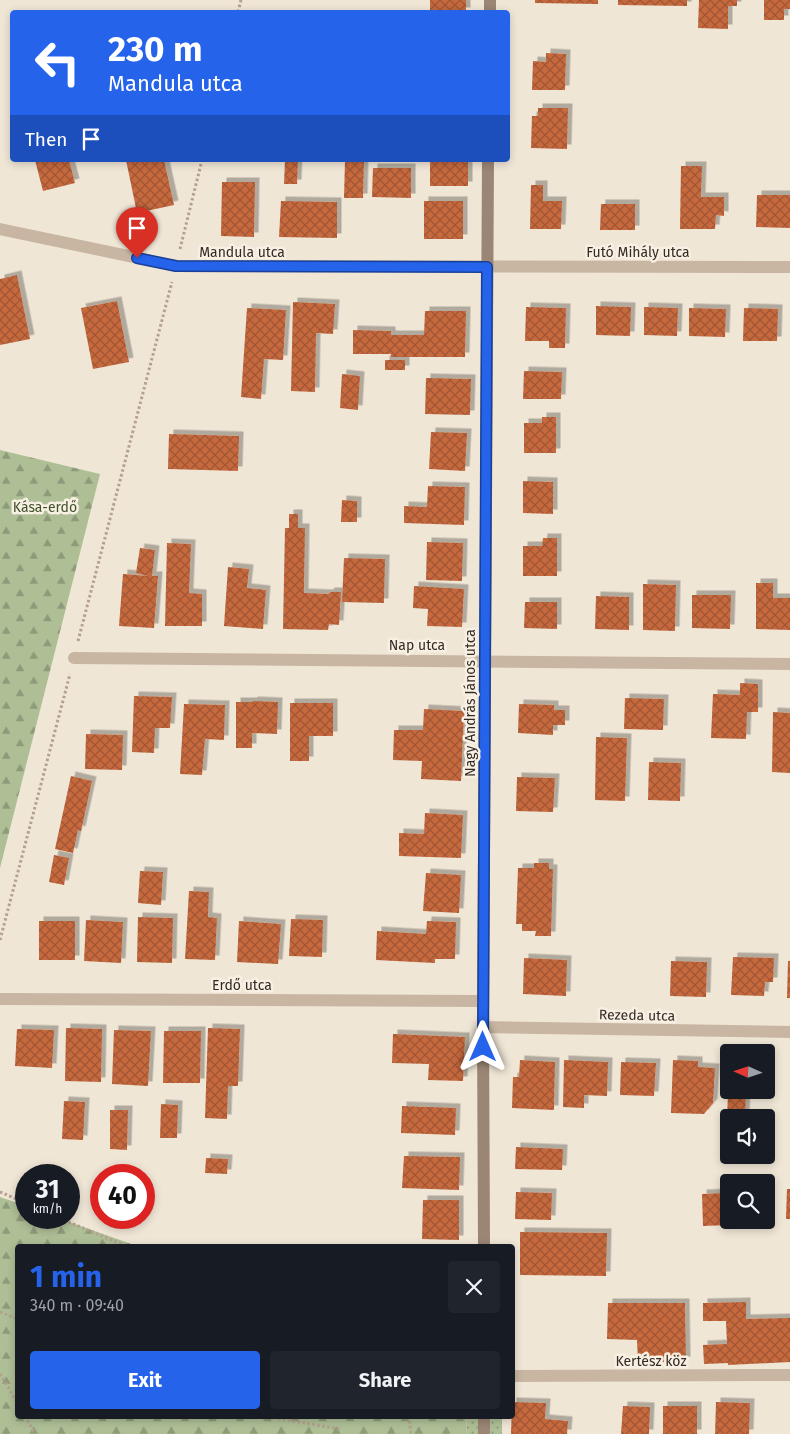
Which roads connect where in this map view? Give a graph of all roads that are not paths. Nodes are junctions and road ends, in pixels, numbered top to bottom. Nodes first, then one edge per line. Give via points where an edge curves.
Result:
1 (488, 162) edge
2 (0, 229) edge
3 (487, 267) junction
4 (790, 267) edge
5 (74, 658) road end
6 (486, 660) junction
7 (790, 664) edge
8 (0, 999) edge
9 (483, 1001) junction
10 (483, 1027) junction
11 (790, 1032) edge
12 (484, 1244) edge
13 (790, 1375) edge
14 (515, 1376) edge
15 (484, 1419) edge
16 (484, 1434) edge

1 - 3 street, Nagy András János utca
2 - 3 street, Mandula utca via 176,266
3 - 4 street, Futó Mihály utca
3 - 6 street, Nagy András János utca
5 - 6 street, Nap utca
6 - 7 street, Nap utca
6 - 9 street, Nagy András János utca
8 - 9 street, Erdő utca
9 - 10 street, Nagy András János utca
10 - 11 street, Rezeda utca
10 - 12 street, Nagy András János utca
13 - 14 street, Kertész köz
15 - 16 street

